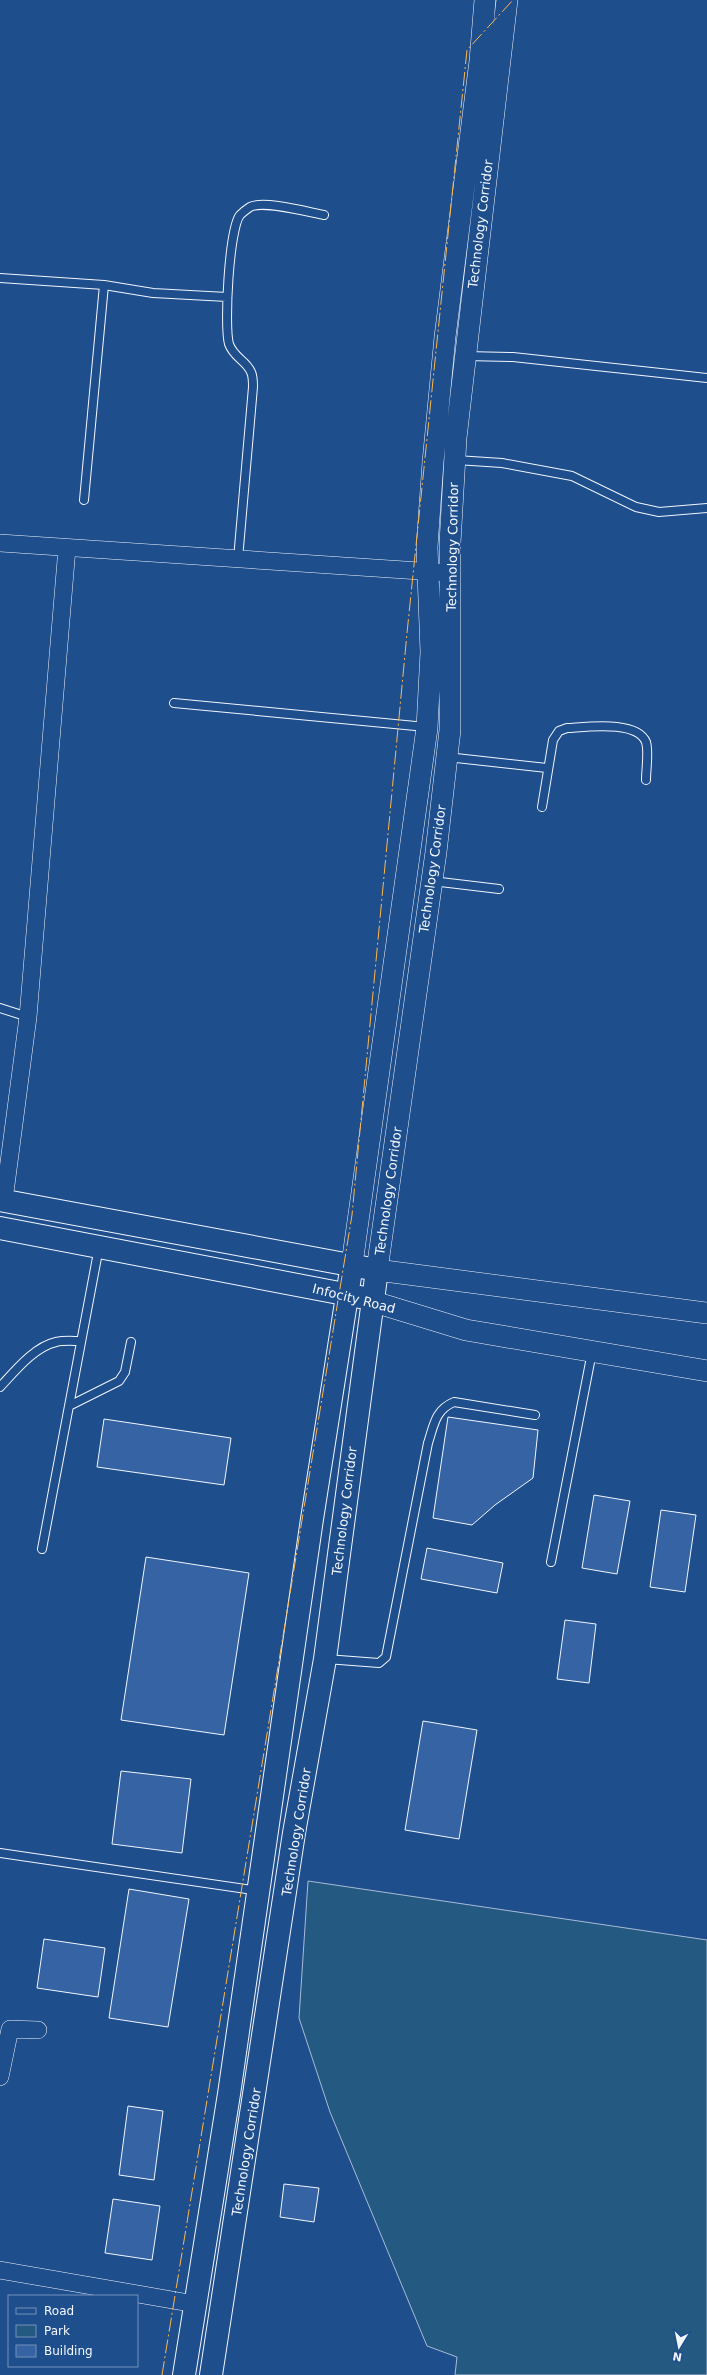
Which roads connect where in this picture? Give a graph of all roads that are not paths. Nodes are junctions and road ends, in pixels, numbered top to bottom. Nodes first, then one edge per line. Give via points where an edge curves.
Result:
1 (485, 0) edge
2 (507, 0) edge
3 (324, 215) dead end
4 (0, 278) edge
5 (104, 285) junction
6 (227, 297) junction
7 (465, 356) junction
8 (707, 378) edge
9 (455, 460) junction
10 (84, 500) dead end
11 (707, 508) edge
12 (0, 543) edge
13 (66, 548) junction
14 (238, 559) junction
15 (428, 572) junction
16 (450, 573) junction
17 (174, 703) dead end
18 (427, 728) junction
19 (447, 757) junction
20 (547, 768) junction
21 (646, 780) dead end
22 (542, 807) dead end
23 (431, 881) junction
24 (499, 889) dead end
25 (0, 1008) edge
26 (28, 1017) junction
27 (2, 1200) edge
28 (2, 1231) edge
29 (99, 1246) junction
30 (352, 1264) junction
31 (377, 1270) junction
32 (346, 1293) junction
33 (372, 1300) junction
34 (707, 1313) edge
35 (81, 1341) junction
36 (131, 1342) dead end
37 (592, 1351) junction
38 (707, 1371) edge
39 (0, 1387) edge
40 (69, 1406) junction
41 (535, 1415) dead end
42 (42, 1549) dead end
43 (551, 1562) dead end
44 (325, 1659) junction
45 (0, 1853) edge
46 (260, 1891) junction
47 (38, 2030) dead end
48 (0, 2077) edge
49 (0, 2270) edge
50 (195, 2304) junction
51 (184, 2375) edge
52 (211, 2375) edge

1 - 15 street via 480,61 444,344 427,547
2 - 7 street, Technology Corridor
3 - 6 lane via 267,205 250,207 240,215 236,227
4 - 5 lane
5 - 6 lane via 153,293
5 - 10 lane
6 - 14 lane via 226,332 229,344 233,354 251,372 253,387
7 - 8 lane via 513,356
7 - 9 street, Technology Corridor
9 - 11 lane via 502,463 572,476 636,507 659,512
9 - 16 street, Technology Corridor
12 - 13 street
13 - 14 street
13 - 26 street
14 - 15 street
15 - 16 street
15 - 18 street via 431,652
16 - 19 street, Technology Corridor via 450,730
17 - 18 lane
18 - 30 street
19 - 20 lane
19 - 23 street, Technology Corridor
20 - 21 lane via 553,740 559,731 567,728 621,727 633,729 646,743
20 - 22 lane
23 - 24 lane
23 - 31 street, Technology Corridor
25 - 26 lane
26 - 27 street
27 - 30 main road
28 - 29 main road, Infocity Road
29 - 32 main road, Infocity Road
29 - 35 lane
30 - 31 main road
30 - 32 main road
31 - 33 main road, Technology Corridor
31 - 34 street
32 - 33 main road, Infocity Road
32 - 46 main road
33 - 37 street, Infocity Road via 466,1330
33 - 44 main road, Technology Corridor
35 - 39 lane via 56,1342 46,1346 19,1367
35 - 40 lane
36 - 40 lane via 125,1372 119,1380
37 - 38 street, Infocity Road
37 - 43 lane
40 - 42 lane
41 - 44 lane via 454,1402 443,1406 436,1416 428,1443 386,1657 379,1663
44 - 52 main road, Technology Corridor via 294,1833
45 - 46 lane
46 - 50 main road
47 - 48 street via 10,2029
49 - 50 street
50 - 51 main road

